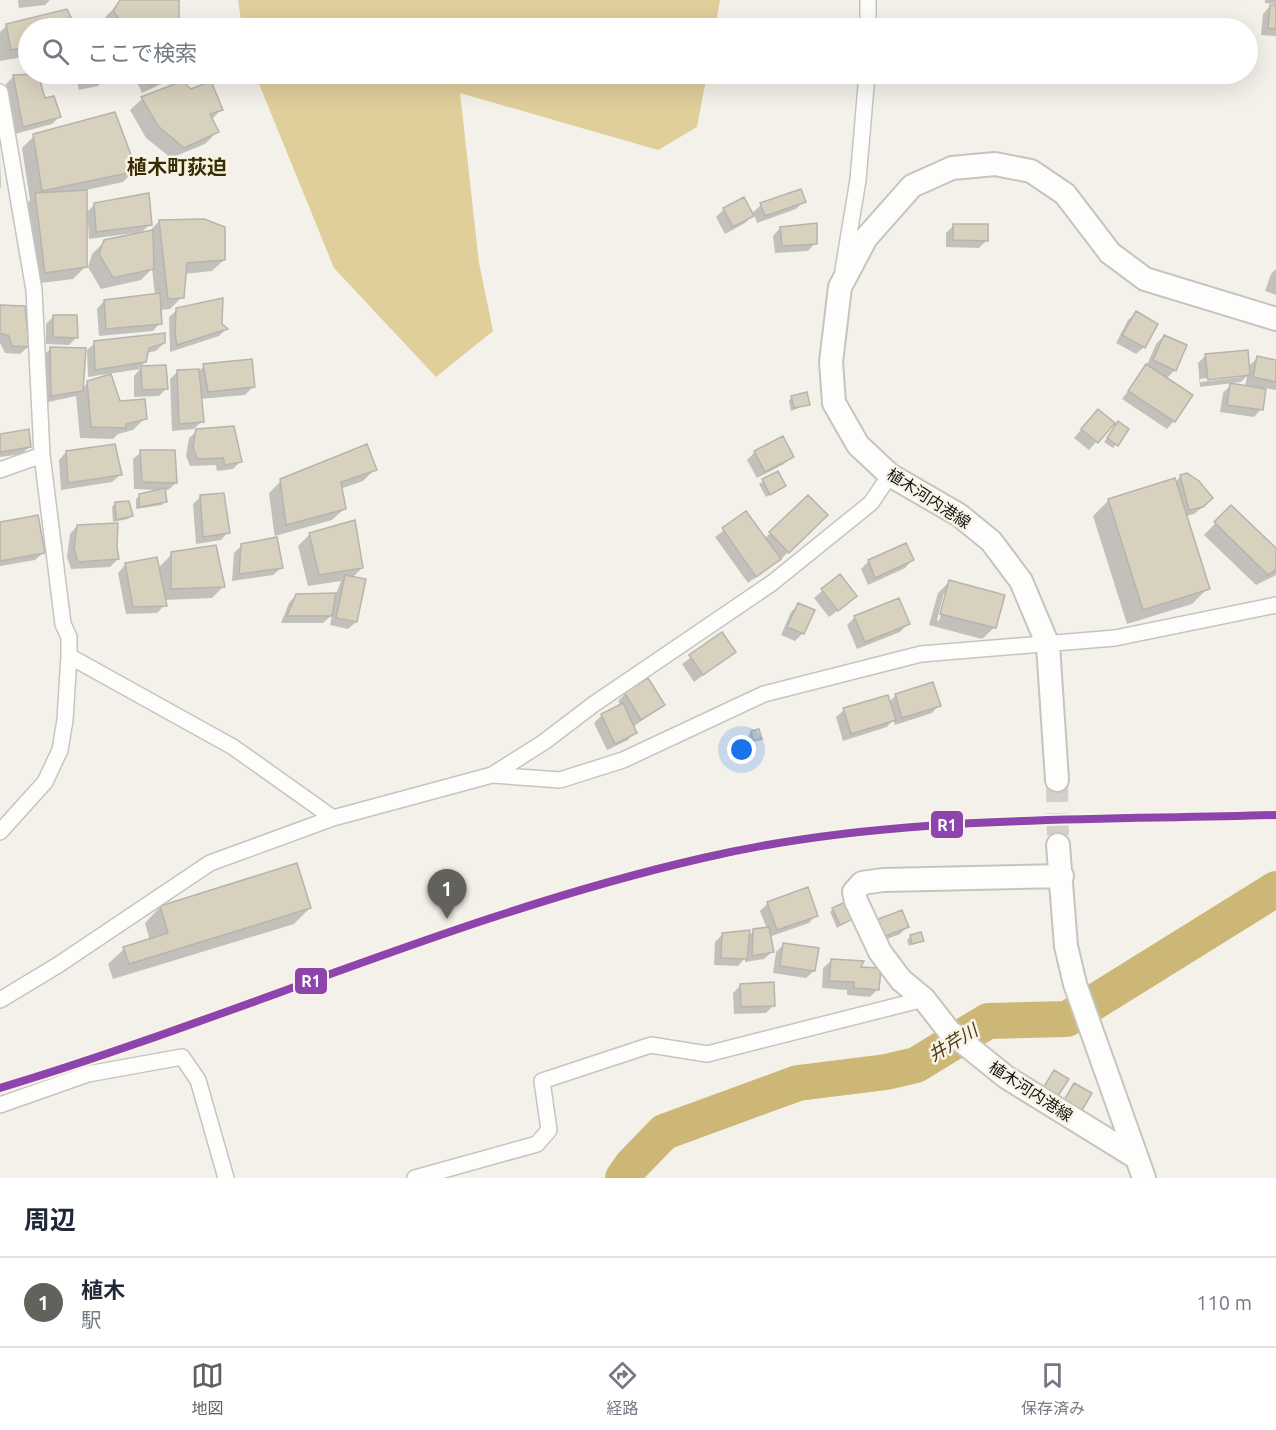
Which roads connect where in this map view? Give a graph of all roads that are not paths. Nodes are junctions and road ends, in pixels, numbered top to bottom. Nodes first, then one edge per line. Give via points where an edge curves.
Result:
1 (868, 0) edge
2 (868, 18) edge
3 (866, 84) edge
4 (0, 92) edge
5 (840, 287) junction
6 (1276, 319) edge
7 (42, 455) junction
8 (0, 470) edge
9 (890, 475) junction
10 (1276, 605) edge
11 (1048, 645) junction
12 (69, 656) junction
13 (492, 775) junction
14 (1057, 780) tunnel mouth
15 (333, 818) junction
16 (0, 832) edge
17 (1058, 845) tunnel mouth
18 (1062, 876) junction
19 (924, 999) junction
20 (0, 1000) edge
21 (0, 1105) edge
22 (1140, 1168) edge
23 (226, 1178) edge
24 (415, 1178) edge

1 - 2 street
3 - 5 street via 858,180
4 - 7 street via 34,290
5 - 6 main road, 植木河内港線 via 866,238 912,186 952,168 995,164 1031,171 1065,194 1110,253 1145,279
5 - 9 main road, 植木河内港線 via 831,362 834,404 858,445
7 - 8 street
7 - 12 street
9 - 11 main road, 植木河内港線 via 959,515 991,542 1021,581
9 - 13 street via 871,503 772,583
10 - 11 street via 1138,634
11 - 13 street via 921,654 764,694 622,760 560,780
11 - 14 main road, 植木河内港線
12 - 15 street via 233,747
12 - 16 street via 66,720 60,750 45,782
13 - 15 street
15 - 20 street via 210,863
17 - 18 main road, 植木河内港線
18 - 19 main road, 植木河内港線 via 947,877 862,883 854,892 856,901 880,952 900,980
18 - 22 main road, 植木河内港線 via 1066,946 1075,984
19 - 22 main road, 植木河内港線 via 949,1031 978,1057
19 - 24 street via 706,1054 651,1045 543,1081 549,1130 537,1144
21 - 23 street via 88,1074 183,1057 198,1080

